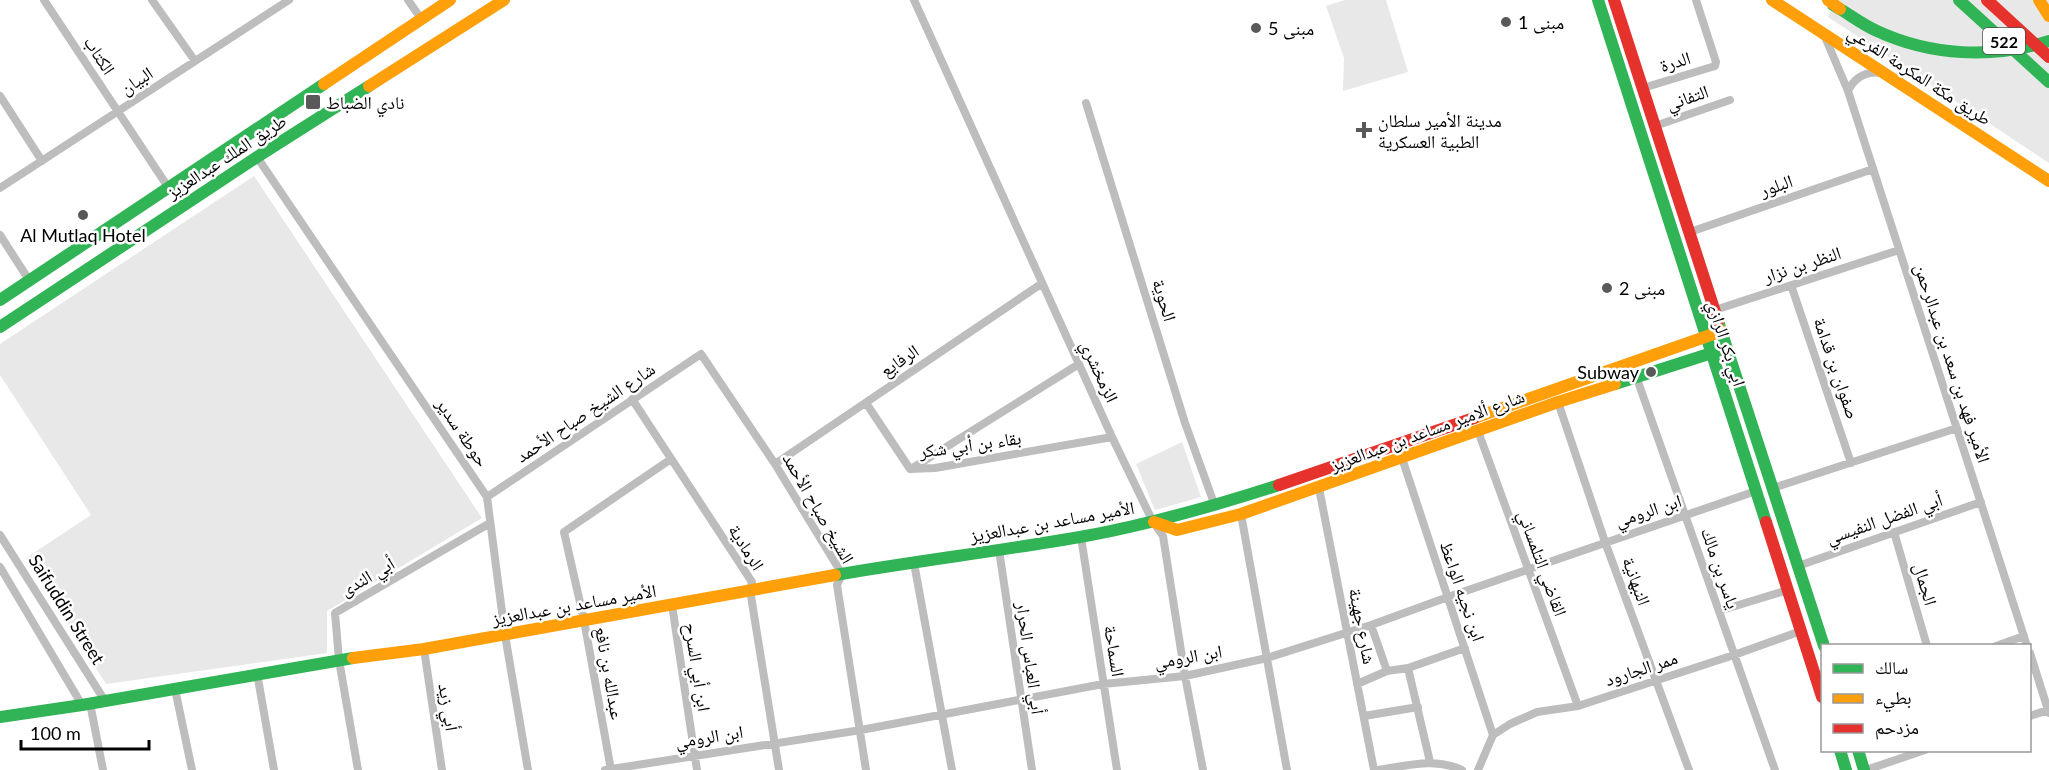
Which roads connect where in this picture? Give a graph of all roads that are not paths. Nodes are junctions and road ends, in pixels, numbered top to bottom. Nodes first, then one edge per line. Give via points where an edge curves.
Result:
1 (44, 0) edge
2 (152, 0) edge
3 (289, 0) edge
4 (408, 0) edge
5 (450, 0) edge
6 (504, 0) edge
7 (914, 0) edge
8 (1598, 0) edge
9 (1614, 0) edge
10 (1696, 0) edge
11 (1772, 0) edge
12 (1826, 0) edge
13 (1959, 0) edge
14 (1987, 0) edge
15 (2039, 0) edge
16 (2049, 16) edge
17 (422, 20) junction
18 (1824, 34) junction
19 (2049, 41) edge
20 (2049, 57) edge
21 (195, 62) junction
22 (1887, 75) junction
23 (2049, 82) edge
24 (1643, 88) junction
25 (1848, 91) junction
26 (0, 96) edge
27 (1730, 100) dead end
28 (1086, 103) dead end
29 (117, 112) junction
30 (1655, 126) junction
31 (257, 157) junction
32 (42, 161) junction
33 (1873, 169) junction
34 (2049, 181) edge
35 (168, 187) junction
36 (0, 188) edge
37 (1690, 232) junction
38 (0, 235) edge
39 (1899, 250) junction
40 (29, 280) junction
41 (1041, 284) junction
42 (1791, 285) junction
43 (0, 300) edge
44 (1714, 310) junction
45 (0, 327) edge
46 (1722, 331) junction
47 (1706, 337) junction
48 (1727, 348) junction
49 (1711, 353) junction
50 (701, 354) joint
51 (1079, 364) junction
52 (1636, 376) junction
53 (632, 399) junction
54 (1558, 402) junction
55 (866, 403) junction
56 (1957, 428) junction
57 (1478, 431) junction
58 (1113, 437) junction
59 (1369, 454) junction
60 (1402, 458) junction
61 (671, 459) junction
62 (1851, 462) junction
63 (776, 464) junction
64 (1375, 468) junction
65 (910, 469) junction
66 (1319, 488) junction
67 (1773, 488) junction
68 (1756, 491) junction
69 (487, 497) junction
70 (1981, 502) junction
71 (1215, 506) junction
72 (1241, 514) junction
73 (1685, 515) junction
74 (1153, 522) junction
75 (490, 523) junction
76 (1894, 532) junction
77 (0, 535) edge
78 (1081, 537) junction
79 (1605, 542) junction
80 (999, 550) junction
81 (914, 562) junction
82 (1798, 566) junction
83 (0, 567) edge
84 (1528, 569) junction
85 (842, 574) junction
86 (750, 590) junction
87 (1788, 590) junction
88 (1448, 597) junction
89 (672, 605) junction
90 (1719, 611) junction
91 (584, 620) junction
92 (1371, 625) junction
93 (1801, 631) junction
94 (1348, 633) junction
95 (505, 635) junction
96 (2026, 641) edge
97 (1824, 644) edge
98 (1927, 644) edge
99 (2004, 644) edge
100 (1465, 648) junction
101 (424, 649) junction
102 (1734, 655) junction
103 (2031, 656) edge
104 (1267, 658) junction
105 (339, 660) junction
106 (1408, 668) junction
107 (1386, 671) junction
108 (257, 673) junction
109 (1185, 675) junction
110 (1655, 681) junction
111 (1103, 684) junction
112 (1357, 684) junction
113 (175, 689) junction
114 (1821, 694) edge
115 (1020, 699) junction
116 (105, 701) junction
117 (86, 704) junction
118 (1578, 706) junction
119 (1418, 707) junction
120 (2048, 711) edge
121 (943, 714) junction
122 (1364, 716) junction
123 (2031, 716) edge
124 (0, 717) edge
125 (861, 730) junction
126 (1493, 735) junction
127 (776, 742) junction
128 (1841, 752) edge
129 (1859, 752) edge
130 (1919, 752) edge
131 (695, 756) junction
132 (1430, 762) junction
133 (103, 770) edge
134 (192, 770) edge
135 (274, 770) edge
136 (358, 770) edge
137 (442, 770) edge
138 (528, 770) edge
139 (609, 770) edge
140 (697, 770) edge
141 (779, 770) edge
142 (866, 770) edge
143 (952, 770) edge
144 (1032, 770) edge
145 (1117, 770) edge
146 (1203, 770) edge
147 (1287, 770) edge
148 (1376, 770) edge
149 (1462, 770) edge
150 (1478, 770) edge
151 (1689, 770) edge
152 (1775, 770) edge
153 (1846, 770) edge
154 (1865, 770) edge

1 - 29 street, الكتاب
2 - 21 street
3 - 21 street, البيان
4 - 17 street
5 - 17 main road, طريق الملك عبدالعزيز
6 - 31 main road, طريق الملك عبدالعزيز
7 - 41 street, الزمخشري
8 - 47 main road, ابي بكر الرازي
9 - 24 main road, ابي بكر الرازي
10 - 24 street, الدرة via 1716,65
11 - 18 main road, طريق مكة المكرمة الفرعي
12 - 19 main road via 1866,26 1947,50 1994,53
13 - 23 main road, 522
14 - 20 main road, 522
15 - 16 main road
17 - 35 main road, طريق الملك عبدالعزيز
18 - 22 main road, طريق مكة المكرمة الفرعي
18 - 25 street, الأمير فهد بن سعد بن عبدالرحمن
21 - 29 street, البيان
22 - 25 street via 1864,74
22 - 34 main road, طريق مكة المكرمة الفرعي
24 - 30 main road, ابي بكر الرازي
25 - 33 street, الأمير فهد بن سعد بن عبدالرحمن
26 - 32 street
27 - 30 street, التفاني
28 - 71 street, الحوية via 1185,423
29 - 32 street, البيان
29 - 35 street, الكتاب
30 - 37 main road, ابي بكر الرازي
31 - 45 main road, طريق الملك عبدالعزيز
31 - 69 street, حوطة سدير
32 - 36 street, البيان
33 - 37 street, البلور
33 - 39 street, الأمير فهد بن سعد بن عبدالرحمن
35 - 40 main road, طريق الملك عبدالعزيز
37 - 44 main road, ابي بكر الرازي
38 - 40 street
39 - 42 street, النظر بن نزار
39 - 56 street, الأمير فهد بن سعد بن عبدالرحمن
40 - 43 main road, طريق الملك عبدالعزيز
41 - 51 street, الزمخشري
41 - 55 street, الرفايع
42 - 44 street, النظر بن نزار
42 - 62 street, صفوان بن قدامة
44 - 46 main road, ابي بكر الرازي
46 - 47 main road
46 - 48 main road, ابي بكر الرازي
47 - 49 main road, ابي بكر الرازي
47 - 59 main road, الأمير مساعد بن عبدالعزيز
48 - 49 main road, شارع ألامير مساعد بن عبدالعزيز
48 - 67 main road, ابي بكر الرازي
49 - 52 main road, شارع ألامير مساعد بن عبدالعزيز
49 - 68 main road, ابي بكر الرازي
50 - 53 street, شارع الشيخ صباح الأحمد
50 - 63 street, الشيخ صباح الأحمد
51 - 58 street, الزمخشري
51 - 65 street
52 - 54 main road, شارع ألامير مساعد بن عبدالعزيز
52 - 73 street, ياسر بن مالك
53 - 61 street, الرمادية
53 - 69 street, شارع الشيخ صباح الأحمد
54 - 57 main road, شارع ألامير مساعد بن عبدالعزيز
54 - 79 street, النبهانية
55 - 63 street, الرفايع
55 - 65 street, بقاء بن أبي شكر
56 - 62 street
56 - 70 street, الأمير فهد بن سعد بن عبدالرحمن
57 - 60 main road, شارع ألامير مساعد بن عبدالعزيز
57 - 84 street, القاضي التلمساني
58 - 65 street, بقاء بن أبي شكر
58 - 74 street, الزمخشري
59 - 64 main road via 1369,462
59 - 71 main road, الأمير مساعد بن عبدالعزيز
60 - 64 main road, شارع ألامير مساعد بن عبدالعزيز
60 - 88 street, ابن نجيه الواعظ
61 - 86 street, الرمادية via 752,582
61 - 91 street, عبدالله بن نافع via 564,532
62 - 67 street
63 - 85 street, الشيخ صباح الأحمد
64 - 66 main road, شارع ألامير مساعد بن عبدالعزيز
66 - 72 main road, شارع ألامير مساعد بن عبدالعزيز
66 - 94 street, شارع جهينة
67 - 82 main road, ابي بكر الرازي
68 - 73 street, ابن الرومي
68 - 87 main road, ابي بكر الرازي
69 - 75 street, حوطة سدير
70 - 76 street, أبي الفضل النفيسي
70 - 96 street, الأمير فهد بن سعد بن عبدالرحمن
71 - 74 main road, الأمير مساعد بن عبدالعزيز
72 - 74 main road, شارع ألامير مساعد بن عبدالعزيز via 1177,530
72 - 104 street
73 - 79 street, ابن الرومي
73 - 90 street, ياسر بن مالك
74 - 78 main road, الأمير مساعد بن عبدالعزيز
74 - 109 street, الزمخشري via 1163,536
75 - 95 street, حوطة سدير
75 - 105 street, أبي الندى via 335,614
76 - 82 street, أبي الفضل النفيسي
76 - 98 street, الجمال
77 - 116 street, Saifuddin Street
78 - 80 main road, الأمير مساعد بن عبدالعزيز
78 - 111 street, السماحة
79 - 84 street, ابن الرومي
79 - 110 street, النبهانية
80 - 81 main road, الأمير مساعد بن عبدالعزيز
80 - 115 street, أبي العباس الحرار
81 - 85 main road, الأمير مساعد بن عبدالعزيز
81 - 121 street
82 - 97 main road, ابي بكر الرازي
83 - 117 street, Saifuddin Street
84 - 88 street, ابن الرومي
84 - 118 street, القاضي التلمساني
85 - 86 main road, الأمير مساعد بن عبدالعزيز
85 - 125 street, الشيخ صباح الأحمد via 837,585
86 - 89 main road, الأمير مساعد بن عبدالعزيز
86 - 127 street, الرمادية
87 - 90 street
87 - 93 main road, ابي بكر الرازي
88 - 92 street, ابن الرومي
88 - 100 street, ابن نجيه الواعظ
89 - 91 main road, الأمير مساعد بن عبدالعزيز
89 - 131 street, ابن أبي السرح
90 - 102 street, ياسر بن مالك
91 - 95 main road, الأمير مساعد بن عبدالعزيز
91 - 139 street, عبدالله بن نافع
92 - 94 street, ابن الرومي
92 - 107 street
93 - 102 street, ممر الجارود
93 - 114 main road, ابي بكر الرازي
94 - 104 street, ابن الرومي
94 - 112 street, شارع جهينة
95 - 101 main road, الأمير مساعد بن عبدالعزيز
95 - 138 street, حوطة سدير
96 - 99 street
100 - 106 street
100 - 126 street, ابن نجيه الواعظ
101 - 105 main road, الأمير مساعد بن عبدالعزيز
101 - 137 street, أبي زيد
102 - 110 street, ممر الجارود
102 - 152 street, ياسر بن مالك
103 - 120 street
104 - 109 street, ابن الرومي
104 - 147 street
105 - 108 main road, الأمير مساعد بن عبدالعزيز
105 - 136 street, أبي الندى
106 - 107 street
106 - 119 street
107 - 112 street
108 - 113 main road, الأمير مساعد بن عبدالعزيز
108 - 135 street
109 - 111 street, ابن الرومي
109 - 146 street, الزمخشري
110 - 118 street, ممر الجارود
110 - 151 street, النبهانية
111 - 115 street, ابن الرومي
111 - 145 street, السماحة
112 - 122 street, شارع جهينة
113 - 116 main road, الأمير مساعد بن عبدالعزيز
113 - 134 street
115 - 121 street, ابن الرومي
115 - 144 street, أبي العباس الحرار
116 - 117 main road, الأمير مساعد بن عبدالعزيز
117 - 124 main road, الأمير مساعد بن عبدالعزيز
117 - 133 street, Saifuddin Street
118 - 126 street, ممر الجارود via 1526,716
119 - 122 street
119 - 132 street
120 - 123 street
121 - 125 street, ابن الرومي
121 - 143 street
122 - 148 street, شارع جهينة
125 - 127 street, ابن الرومي
125 - 142 street, الشيخ صباح الأحمد
126 - 150 street
127 - 131 street, ابن الرومي
127 - 141 street, الرمادية
128 - 153 main road
129 - 154 main road
130 - 154 street
131 - 139 street, ابن الرومي
131 - 140 street, ابن أبي السرح
132 - 148 street
132 - 149 street

